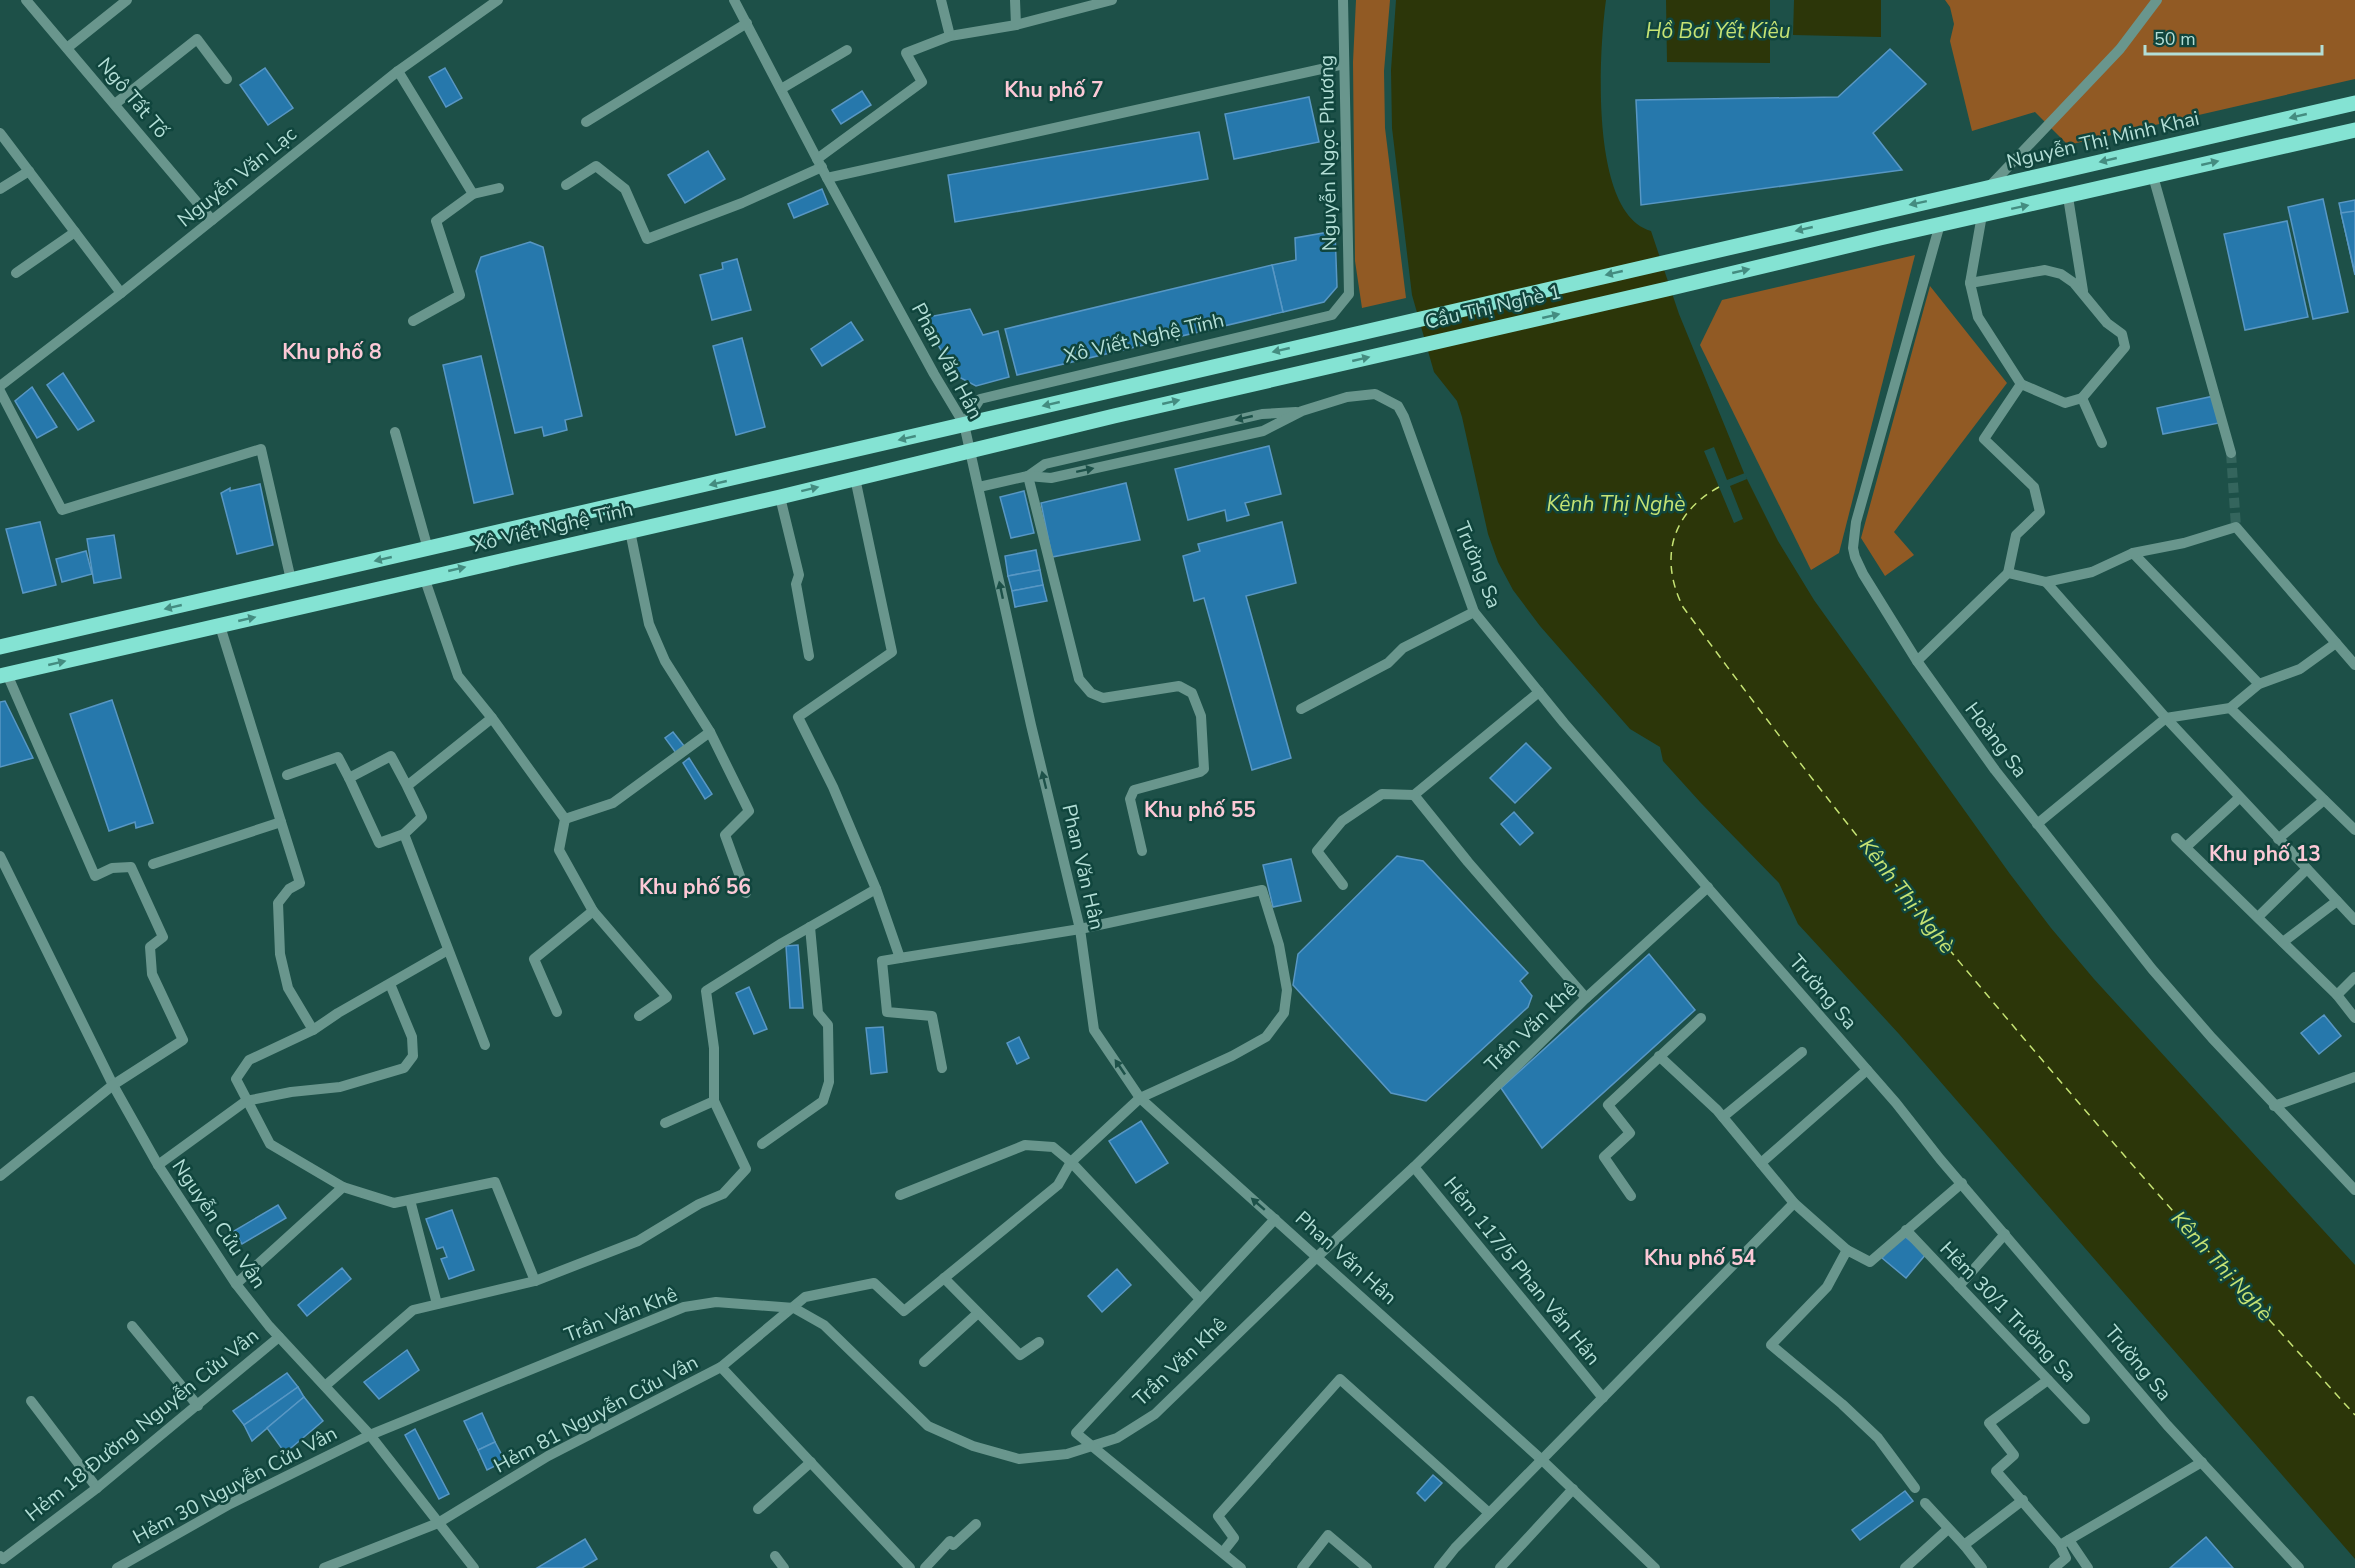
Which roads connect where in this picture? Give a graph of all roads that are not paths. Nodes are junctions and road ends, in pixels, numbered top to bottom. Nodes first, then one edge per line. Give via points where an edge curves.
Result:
1 (26, 0) edge
2 (127, 0) edge
3 (498, 0) edge
4 (735, 0) edge
5 (940, 0) edge
6 (1015, 0) edge
7 (1112, 0) edge
8 (1343, 0) edge
9 (2157, 0) edge
10 (747, 23) junction
11 (1016, 25) junction
12 (950, 36) junction
13 (67, 48) junction
14 (847, 50) dead end
15 (1344, 63) junction
16 (398, 71) junction
17 (227, 80) dead end
18 (781, 89) junction
19 (2355, 103) edge
20 (115, 104) junction
21 (586, 122) dead end
22 (2355, 130) edge
23 (0, 133) edge
24 (820, 163) junction
25 (29, 171) junction
26 (2154, 176) junction
27 (827, 178) junction
28 (566, 185) dead end
29 (500, 188) dead end
30 (1989, 188) junction
31 (0, 189) edge
32 (473, 194) junction
33 (2068, 197) junction
34 (1861, 216) joint
35 (1982, 216) junction
36 (212, 220) junction
37 (1940, 224) junction
38 (75, 232) junction
39 (16, 273) dead end
40 (1970, 283) junction
41 (121, 293) junction
42 (2084, 293) junction
43 (1342, 302) joint
44 (413, 321) dead end
45 (2021, 384) junction
46 (0, 386) edge
47 (1108, 390) joint
48 (0, 391) edge
49 (2082, 398) junction
50 (1302, 411) junction
51 (1114, 416) joint
52 (964, 424) junction
53 (395, 432) dead end
54 (2102, 444) dead end
55 (969, 451) junction
56 (2231, 453) tunnel mouth
57 (1028, 476) junction
58 (855, 478) junction
59 (979, 487) junction
60 (780, 497) junction
61 (625, 505) junction
62 (630, 531) junction
63 (428, 549) junction
64 (2133, 553) junction
65 (2008, 573) junction
66 (424, 577) junction
67 (291, 580) junction
68 (2046, 582) junction
69 (1474, 612) junction
70 (220, 626) junction
71 (2336, 643) junction
72 (0, 647) edge
73 (809, 656) dead end
74 (1917, 660) junction
75 (2355, 665) edge
76 (4, 675) edge
77 (2259, 684) junction
78 (1539, 692) junction
79 (2230, 708) junction
80 (1301, 709) dead end
81 (492, 718) junction
82 (2166, 718) junction
83 (710, 732) junction
84 (287, 775) dead end
85 (349, 778) junction
86 (407, 786) junction
87 (1414, 795) junction
88 (2239, 798) junction
89 (2324, 800) junction
90 (565, 819) junction
91 (281, 822) junction
92 (2037, 824) junction
93 (2355, 830) edge
94 (404, 834) junction
95 (2176, 838) dead end
96 (2278, 839) junction
97 (2186, 847) junction
98 (1142, 851) dead end
99 (0, 856) edge
100 (153, 864) dead end
101 (2307, 869) junction
102 (1343, 885) dead end
103 (1708, 888) junction
104 (876, 889) junction
105 (746, 893) dead end
106 (2337, 901) junction
107 (592, 911) junction
108 (2258, 917) junction
109 (2355, 919) edge
110 (810, 927) junction
111 (1080, 929) junction
112 (2283, 942) junction
113 (448, 950) junction
114 (900, 958) junction
115 (2355, 977) edge
116 (390, 984) junction
117 (2337, 995) junction
118 (1586, 998) junction
119 (557, 1012) dead end
120 (639, 1016) dead end
121 (1701, 1018) dead end
122 (2355, 1018) edge
123 (313, 1030) junction
124 (485, 1045) dead end
125 (1802, 1052) dead end
126 (1659, 1056) junction
127 (942, 1068) dead end
128 (1867, 1070) junction
129 (2355, 1077) edge
130 (113, 1085) junction
131 (1140, 1098) junction
132 (246, 1101) junction
133 (714, 1101) junction
134 (2274, 1106) junction
135 (1723, 1117) junction
136 (665, 1123) dead end
137 (762, 1144) dead end
138 (1071, 1162) junction
139 (1761, 1163) junction
140 (158, 1165) junction
141 (1414, 1167) junction
142 (0, 1176) edge
143 (1962, 1183) junction
144 (343, 1187) junction
145 (2355, 1190) edge
146 (900, 1195) dead end
147 (1631, 1196) dead end
148 (410, 1200) junction
149 (1794, 1203) junction
150 (1275, 1219) junction
151 (1906, 1230) junction
152 (2005, 1234) junction
153 (1847, 1250) junction
154 (1318, 1256) junction
155 (944, 1278) junction
156 (535, 1281) junction
157 (236, 1284) junction
158 (1959, 1286) junction
159 (1199, 1298) junction
160 (437, 1304) junction
161 (794, 1308) junction
162 (978, 1313) junction
163 (132, 1326) dead end
164 (279, 1337) junction
165 (1039, 1342) dead end
166 (924, 1362) dead end
167 (722, 1367) junction
168 (2048, 1380) junction
169 (325, 1386) junction
170 (1603, 1398) junction
171 (31, 1401) dead end
172 (198, 1406) junction
173 (2085, 1419) dead end
174 (370, 1436) junction
175 (1092, 1446) junction
176 (1542, 1460) junction
177 (811, 1462) junction
178 (2202, 1462) junction
179 (96, 1488) junction
180 (1915, 1488) dead end
181 (1573, 1489) junction
182 (2023, 1500) junction
183 (1924, 1503) dead end
184 (758, 1509) dead end
185 (1489, 1513) junction
186 (438, 1524) junction
187 (976, 1524) dead end
188 (1948, 1529) junction
189 (2064, 1542) junction
190 (1964, 1545) junction
191 (1223, 1552) junction
192 (0, 1556) edge
193 (775, 1556) dead end
194 (117, 1568) edge
195 (324, 1568) edge
196 (474, 1568) edge
197 (784, 1568) edge
198 (910, 1568) edge
199 (925, 1568) edge
200 (1241, 1568) edge
201 (1302, 1568) edge
202 (1368, 1568) edge
203 (1439, 1568) edge
204 (1500, 1568) edge
205 (1656, 1568) edge
206 (1905, 1568) edge
207 (1982, 1568) edge
208 (2054, 1568) edge
209 (2088, 1568) edge
210 (2300, 1568) edge

1 - 13 street, Ngô Tất Tố
2 - 13 street
3 - 16 street, Nguyễn Văn Lạc
4 - 10 street, Phan Văn Hân
5 - 12 street
6 - 11 street
7 - 11 street
8 - 15 street, Nguyễn Ngọc Phương
9 - 30 street via 2120,49
10 - 18 street, Phan Văn Hân
10 - 21 street
11 - 12 street
12 - 24 street via 906,53 922,82
13 - 20 street, Ngô Tất Tố
14 - 18 street
15 - 27 street
15 - 43 street, Nguyễn Ngọc Phương via 1348,294
16 - 32 street
16 - 36 street, Nguyễn Văn Lạc
17 - 20 street via 197,39
18 - 24 street, Phan Văn Hân
19 -> 30 main road, Nguyễn Thị Minh Khai
20 - 36 street, Ngô Tất Tố
26 -> 22 main road
23 - 25 street
24 - 27 street, Phan Văn Hân
24 - 28 street via 742,203 647,239 625,189 597,166
25 - 31 street
25 - 38 street
26 - 33 main road
26 - 56 street
27 - 52 street, Phan Văn Hân
29 - 32 street
30 -> 34 main road, Nguyễn Thị Minh Khai
32 - 44 street via 436,221 460,295
35 -> 33 main road
33 - 42 street
34 -> 47 main road, Cầu Thị Nghè 1
35 - 37 main road
35 - 40 street
36 - 41 street, Nguyễn Văn Lạc
51 -> 37 main road, Cầu Thị Nghè 1
37 - 74 street, Hoàng Sa via 1853,534 1859,566
38 - 39 street
38 - 41 street
40 - 42 street via 2045,270 2061,274
40 - 45 street via 1978,317
41 - 46 street, Nguyễn Văn Lạc
42 - 49 street via 2107,323 2122,334 2125,347
43 - 52 street, Xô Viết Nghệ Tĩnh via 1332,315 980,399
45 - 49 street via 2065,403
45 - 65 street via 1984,439 2034,488 2040,512 2016,535
47 -> 52 main road, Xô Viết Nghệ Tĩnh
48 - 67 street via 62,510 261,449
49 - 54 street
50 -> 57 street via 1262,414 1045,464
57 -> 50 street via 1051,478 1263,431
50 - 69 street, Trường Sa via 1347,397 1375,394 1398,406
51 - 55 main road, Xô Viết Nghệ Tĩnh
52 - 55 street, Phan Văn Hân
52 -> 61 main road, Xô Viết Nghệ Tĩnh
53 - 63 street
55 - 58 main road, Xô Viết Nghệ Tĩnh
55 - 59 street, Phan Văn Hân
57 - 59 street
57 - 98 street via 1078,679 1091,693 1103,698 1179,686 1192,693 1201,716 1204,769 1131,794
60 -> 58 main road, Xô Viết Nghệ Tĩnh
58 - 104 street via 892,652 798,717
111 -> 59 street, Phan Văn Hân
60 - 62 main road, Xô Viết Nghệ Tĩnh
60 - 73 street via 799,575 796,584
61 - 62 main road
61 - 63 main road, Xô Viết Nghệ Tĩnh
66 -> 62 main road, Xô Viết Nghệ Tĩnh
62 - 83 street via 649,624 664,661
63 -> 67 main road, Xô Viết Nghệ Tĩnh
64 - 68 street via 2092,572
64 - 71 street via 2236,527
64 - 77 street
65 - 68 street
65 - 74 street
70 -> 66 main road, Xô Viết Nghệ Tĩnh
66 - 81 street via 458,676
67 -> 72 main road, Xô Viết Nghệ Tĩnh
68 - 82 street
69 - 78 street, Trường Sa
69 - 80 street via 1403,648 1388,663
76 -> 70 main road, Xô Viết Nghệ Tĩnh
70 - 91 street
71 - 75 street
71 - 77 street via 2300,669
74 - 92 street, Hoàng Sa
76 - 130 street via 95,876 112,868 130,867 163,937 150,947 152,974 183,1040
77 - 79 street
78 - 87 street
78 - 103 street, Trường Sa
79 - 82 street
79 - 89 street
81 - 86 street
81 - 90 street
82 - 88 street
82 - 92 street
83 - 90 street via 613,803
83 - 105 street via 749,811 725,835
84 - 85 street via 338,756
85 - 86 street via 391,756
85 - 94 street via 379,843
86 - 94 street via 422,817
87 - 102 street via 1382,794 1342,821 1317,852
87 - 118 street
88 - 96 street
88 - 97 street
89 - 93 street
89 - 96 street
90 - 107 street via 559,850
91 - 100 street
91 - 123 street via 300,883 288,889 278,903 280,954 288,988
92 - 134 street, Hoàng Sa via 2152,969
94 - 113 street
95 - 97 street
96 - 101 street
97 - 108 street
99 - 130 street, Nguyễn Cửu Vân
101 - 106 street
101 - 108 street
103 - 118 street, Trần Văn Khê
103 - 128 street, Trường Sa
104 - 110 street
104 - 114 street
106 - 109 street
106 - 112 street
107 - 119 street via 534,959
107 - 120 street via 667,997
108 - 112 street
110 - 133 street via 705,991 714,1048
110 - 137 street via 818,1013 828,1026 829,1082 823,1101
111 - 114 street
131 -> 111 street, Phan Văn Hân via 1094,1030
111 - 131 street via 1262,890 1280,945 1287,990 1284,1013 1266,1037
112 - 117 street
113 - 116 street
113 - 124 street
114 - 127 street via 882,961 887,1012 932,1016
115 - 117 street
116 - 123 street
116 - 132 street via 412,1037 412,1056 404,1068 340,1087
117 - 122 street
118 - 141 street, Trần Văn Khê
121 - 126 street
123 - 132 street via 249,1060 236,1079
125 - 135 street
126 - 135 street
126 - 147 street via 1608,1106 1630,1132 1604,1157
128 - 139 street
128 - 143 street, Trường Sa
129 - 134 street
130 - 140 street, Nguyễn Cửu Vân
130 - 142 street
131 - 138 street
150 -> 131 street, Phan Văn Hân
132 - 140 street
132 - 144 street via 270,1144
133 - 136 street
133 - 156 street via 746,1169 723,1194 638,1241
134 - 145 street, Hoàng Sa
135 - 139 street
138 - 146 street via 1053,1147 1025,1145
138 - 155 street via 1058,1185
138 - 159 street
139 - 149 street
140 - 157 street, Nguyễn Cửu Vân
141 - 154 street, Trần Văn Khê
141 - 170 street, Hẻm 117/5 Phan Văn Hân
143 - 151 street
143 - 152 street, Trường Sa
144 - 148 street via 394,1203
144 - 157 street
148 - 156 street via 495,1182
148 - 160 street
149 - 153 street
149 - 170 street
150 - 154 street, Phan Văn Hân
150 - 159 street
151 - 153 street via 1870,1262
151 - 158 street, Hẻm 30/1 Trường Sa
152 - 158 street
152 - 178 street, Trường Sa
153 - 180 street via 1827,1287 1771,1345 1878,1438
154 - 175 street, Trần Văn Khê via 1155,1414 1117,1438
154 - 176 street, Phan Văn Hân
155 - 161 street via 904,1311 874,1283 805,1297
155 - 162 street
156 - 160 street
157 - 164 street, Nguyễn Cửu Vân
158 - 168 street, Hẻm 30/1 Trường Sa
159 - 175 street via 1076,1433
160 - 169 street via 413,1310
161 - 167 street
161 - 174 street, Trần Văn Khê via 716,1302 684,1307
161 - 175 street, Trần Văn Khê via 824,1325 928,1426 973,1446 1019,1459 1066,1454
162 - 165 street via 1020,1355
162 - 166 street
163 - 172 street
164 - 169 street, Nguyễn Cửu Vân
164 - 172 street, Hẻm 18 Đường Nguyễn Cửu Vân
167 - 177 street, Hẻm 81 Nguyễn Cửu Vân
167 - 186 street, Hẻm 81 Nguyễn Cửu Vân via 548,1456
168 - 173 street, Hẻm 30/1 Trường Sa
168 - 182 street via 1989,1423 2014,1455 1996,1471
169 - 174 street, Nguyễn Cửu Vân
170 - 176 street
171 - 179 street
172 - 179 street, Hẻm 18 Đường Nguyễn Cửu Vân
174 - 186 street, Nguyễn Cửu Vân
174 - 194 street, Hẻm 30 Nguyễn Cửu Vân via 230,1504
175 - 191 street
176 - 181 street, Phan Văn Hân
176 - 185 street
177 - 184 street
177 - 198 street, Hẻm 81 Nguyễn Cửu Vân
178 - 189 street
178 - 210 street, Trường Sa
179 - 192 street, Hẻm 18 Đường Nguyễn Cửu Vân via 3,1559
181 - 204 street
181 - 205 street, Phan Văn Hân
182 - 189 street
182 - 190 street
183 - 188 street
185 - 191 street via 1340,1379 1218,1516 1234,1538
185 - 203 street
186 - 195 street, Hẻm 81 Nguyễn Cửu Vân
186 - 196 street, Nguyễn Cửu Vân
187 - 199 street via 953,1545 950,1541
188 - 190 street
188 - 206 street
189 - 208 street via 2066,1558
189 - 209 street
190 - 207 street
191 - 200 street
193 - 197 street
201 - 202 street via 1328,1535

